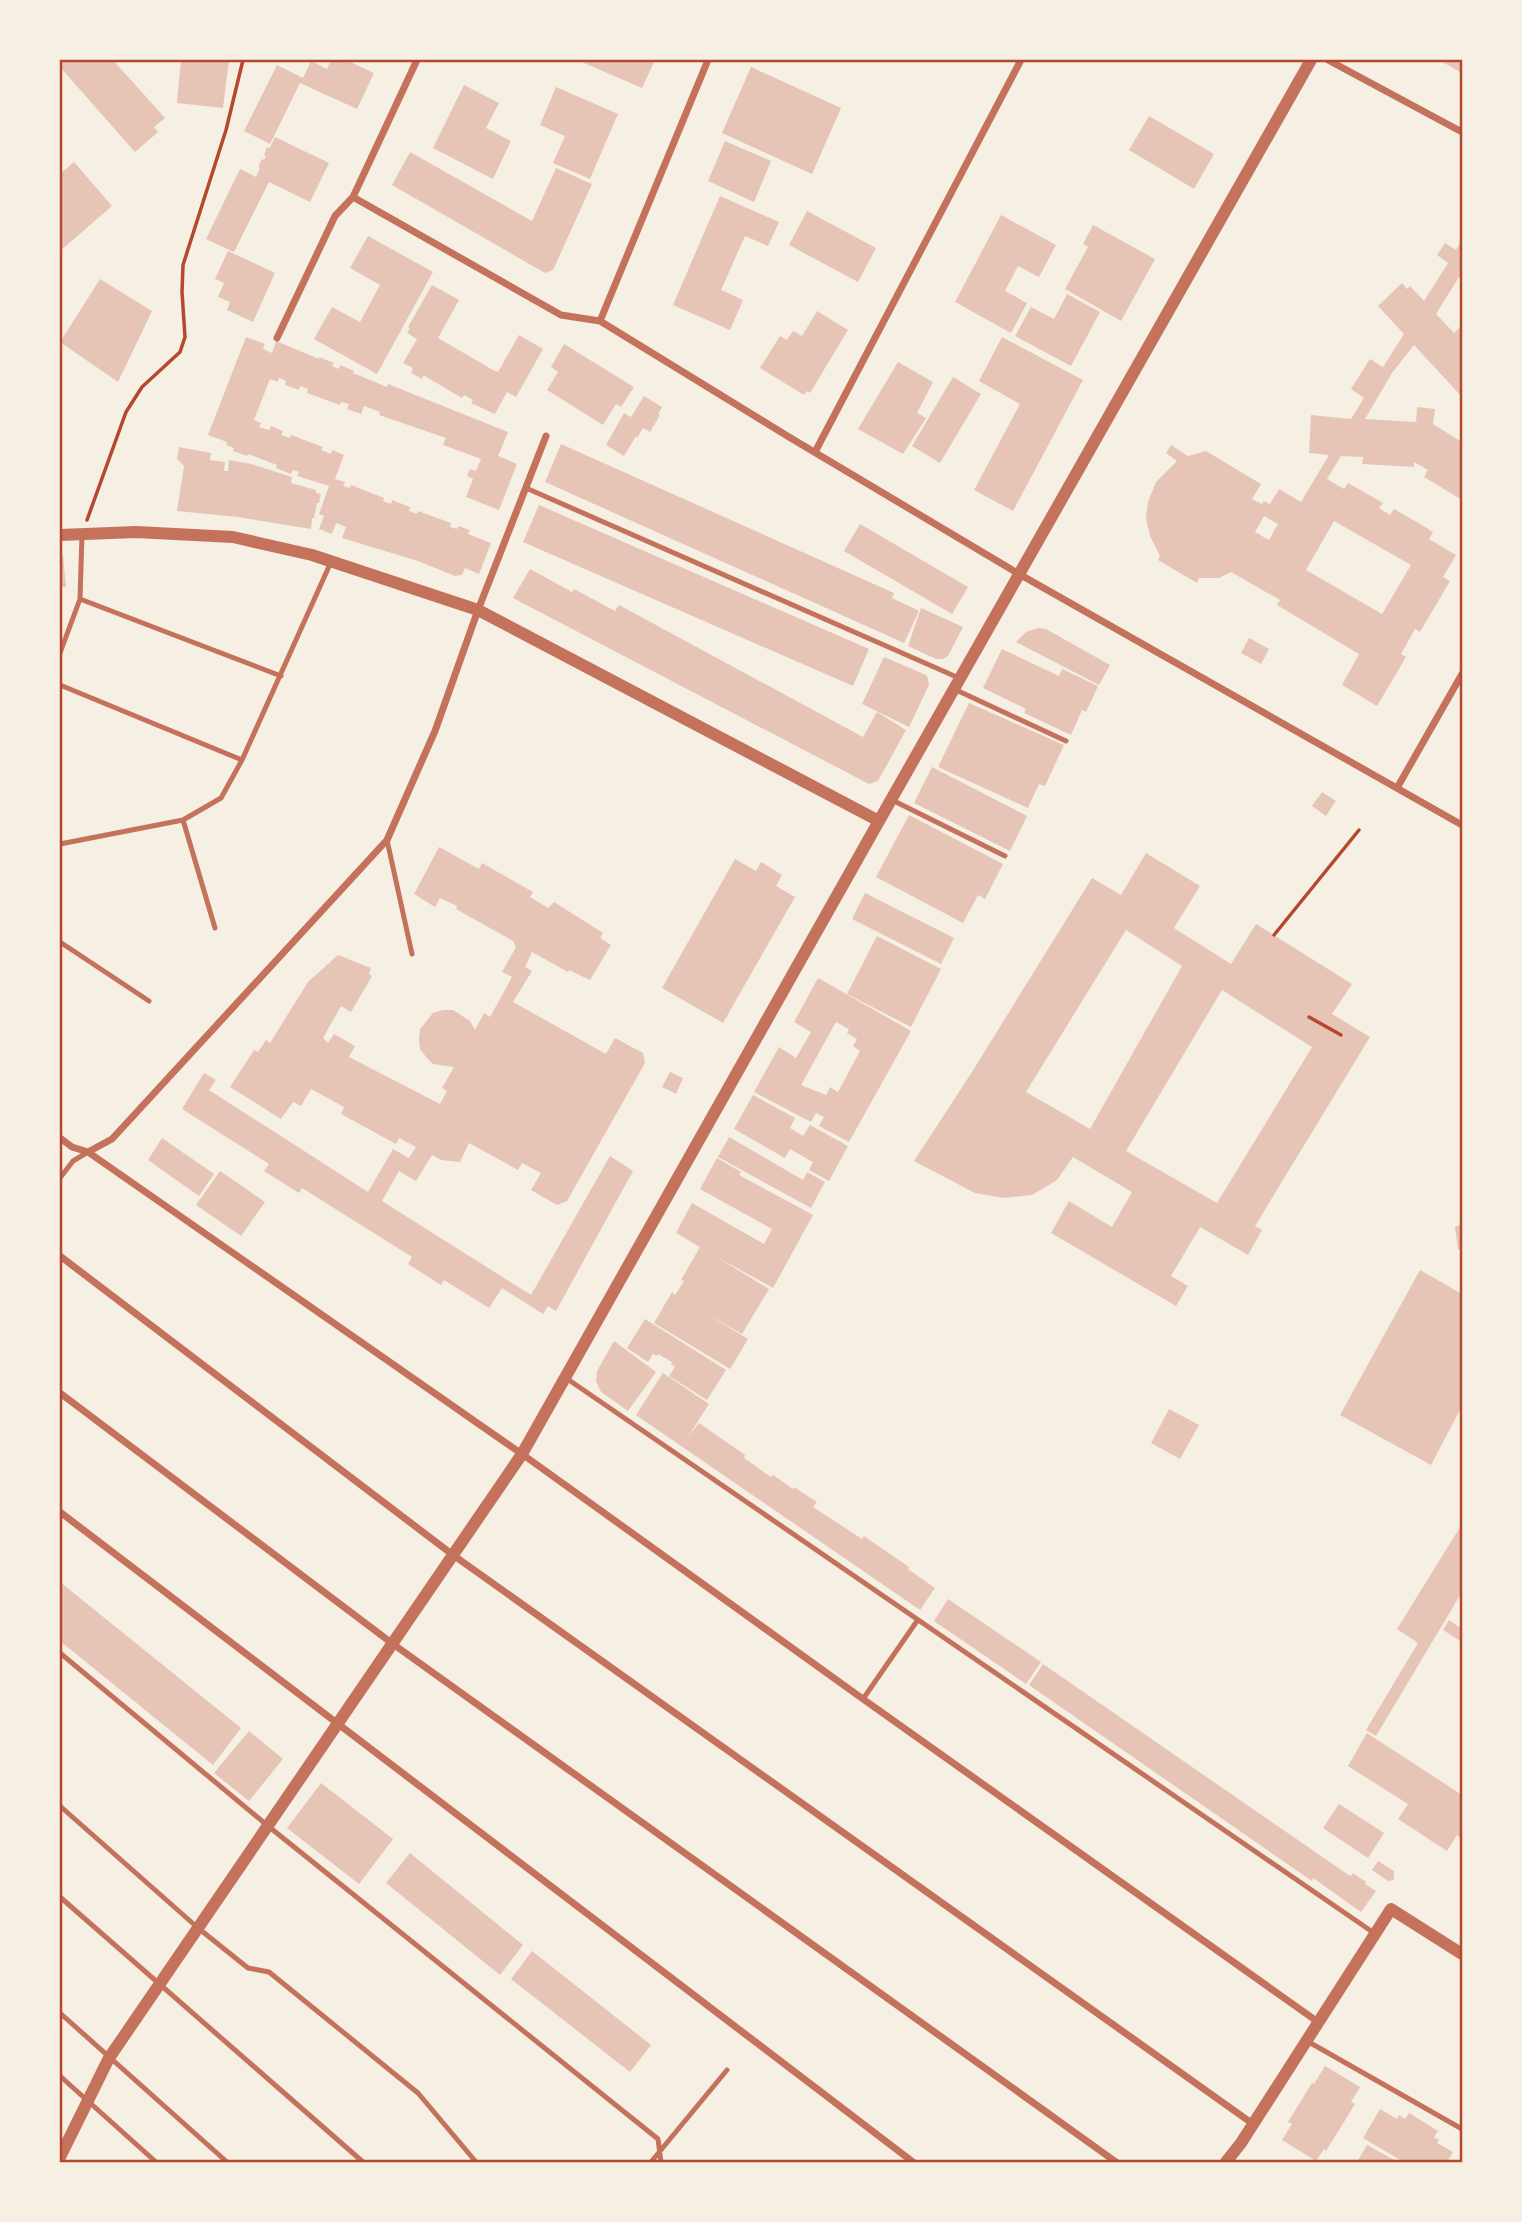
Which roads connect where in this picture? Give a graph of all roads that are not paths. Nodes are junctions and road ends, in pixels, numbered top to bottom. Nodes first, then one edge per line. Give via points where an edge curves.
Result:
1 (417, 60) edge
2 (708, 60) edge
3 (1021, 60) edge
4 (1311, 60) edge
5 (1328, 60) edge
6 (1462, 132) edge
7 (353, 197) junction
8 (600, 321) junction
9 (278, 338) dead end
10 (546, 436) dead end
11 (815, 452) junction
12 (526, 488) junction
13 (82, 533) junction
14 (60, 535) edge
15 (331, 562) junction
16 (1019, 574) junction
17 (80, 599) junction
18 (478, 610) junction
19 (60, 653) edge
20 (1462, 674) edge
21 (281, 676) junction
22 (957, 684) junction
23 (60, 685) edge
24 (1066, 741) dead end
25 (242, 760) junction
26 (1396, 788) junction
27 (891, 800) junction
28 (183, 820) junction
29 (879, 821) junction
30 (1462, 825) edge
31 (387, 840) junction
32 (60, 844) edge
33 (1005, 856) dead end
34 (215, 929) dead end
35 (60, 942) edge
36 (412, 954) dead end
37 (149, 1001) dead end
38 (60, 1138) edge
39 (88, 1152) junction
40 (62, 1169) edge
41 (60, 1178) edge
42 (60, 1256) edge
43 (566, 1378) junction
44 (60, 1393) edge
45 (522, 1454) junction
46 (60, 1512) edge
47 (453, 1555) junction
48 (918, 1621) junction
49 (393, 1644) junction
50 (60, 1653) edge
51 (863, 1699) junction
52 (337, 1725) junction
53 (60, 1806) edge
54 (268, 1826) junction
55 (60, 1897) edge
56 (198, 1928) junction
57 (1375, 1934) junction
58 (1462, 1954) edge
59 (159, 1985) junction
60 (60, 2013) edge
61 (1318, 2022) junction
62 (1307, 2040) junction
63 (109, 2058) junction
64 (727, 2070) dead end
65 (60, 2076) edge
66 (87, 2101) junction
67 (1253, 2124) junction
68 (1462, 2129) edge
69 (659, 2153) junction
70 (60, 2157) edge
71 (156, 2162) edge
72 (227, 2162) edge
73 (363, 2162) edge
74 (477, 2162) edge
75 (652, 2162) edge
76 (661, 2162) edge
77 (913, 2162) edge
78 (1116, 2162) edge
79 (1226, 2162) edge

1 - 7 street
2 - 8 street
3 - 11 street
4 - 16 street
5 - 6 street
7 - 8 street via 561,315
7 - 9 street via 335,216
8 - 11 street
10 - 12 street
11 - 16 street
12 - 18 street
12 - 22 lane
13 - 14 street
13 - 15 street via 233,537
13 - 17 lane
15 - 18 street
15 - 21 lane
16 - 22 street
16 - 26 street
17 - 19 lane
17 - 21 lane
18 - 29 street
18 - 31 street via 435,731
20 - 26 street
21 - 25 lane
22 - 24 lane
22 - 27 street
23 - 25 lane
25 - 28 lane via 221,798
26 - 30 street
27 - 29 street
27 - 33 lane
28 - 32 lane
28 - 34 lane
29 - 43 street
31 - 36 lane
31 - 39 street via 112,1139
35 - 37 lane
38 - 39 street
39 - 40 lane
39 - 45 street
40 - 41 lane
42 - 47 street
43 - 45 street
43 - 48 lane
44 - 49 street
45 - 47 street
45 - 51 street
46 - 52 street
47 - 49 street
47 - 67 street
48 - 51 lane
48 - 57 lane
49 - 52 street
49 - 78 street
50 - 54 lane
51 - 61 street
52 - 54 street
52 - 77 street
53 - 56 lane
54 - 56 street
54 - 69 lane via 658,2138
55 - 59 lane
56 - 59 street
56 - 74 lane via 248,1968 269,1972 387,2067 418,2093
57 - 58 street via 1391,1909
57 - 61 street
59 - 63 street
59 - 73 lane
60 - 63 lane
61 - 62 street
62 - 67 street
62 - 68 lane
63 - 66 street
63 - 72 lane
64 - 69 lane
65 - 66 lane
66 - 70 street
66 - 71 lane
67 - 79 street
69 - 75 lane
69 - 76 lane

